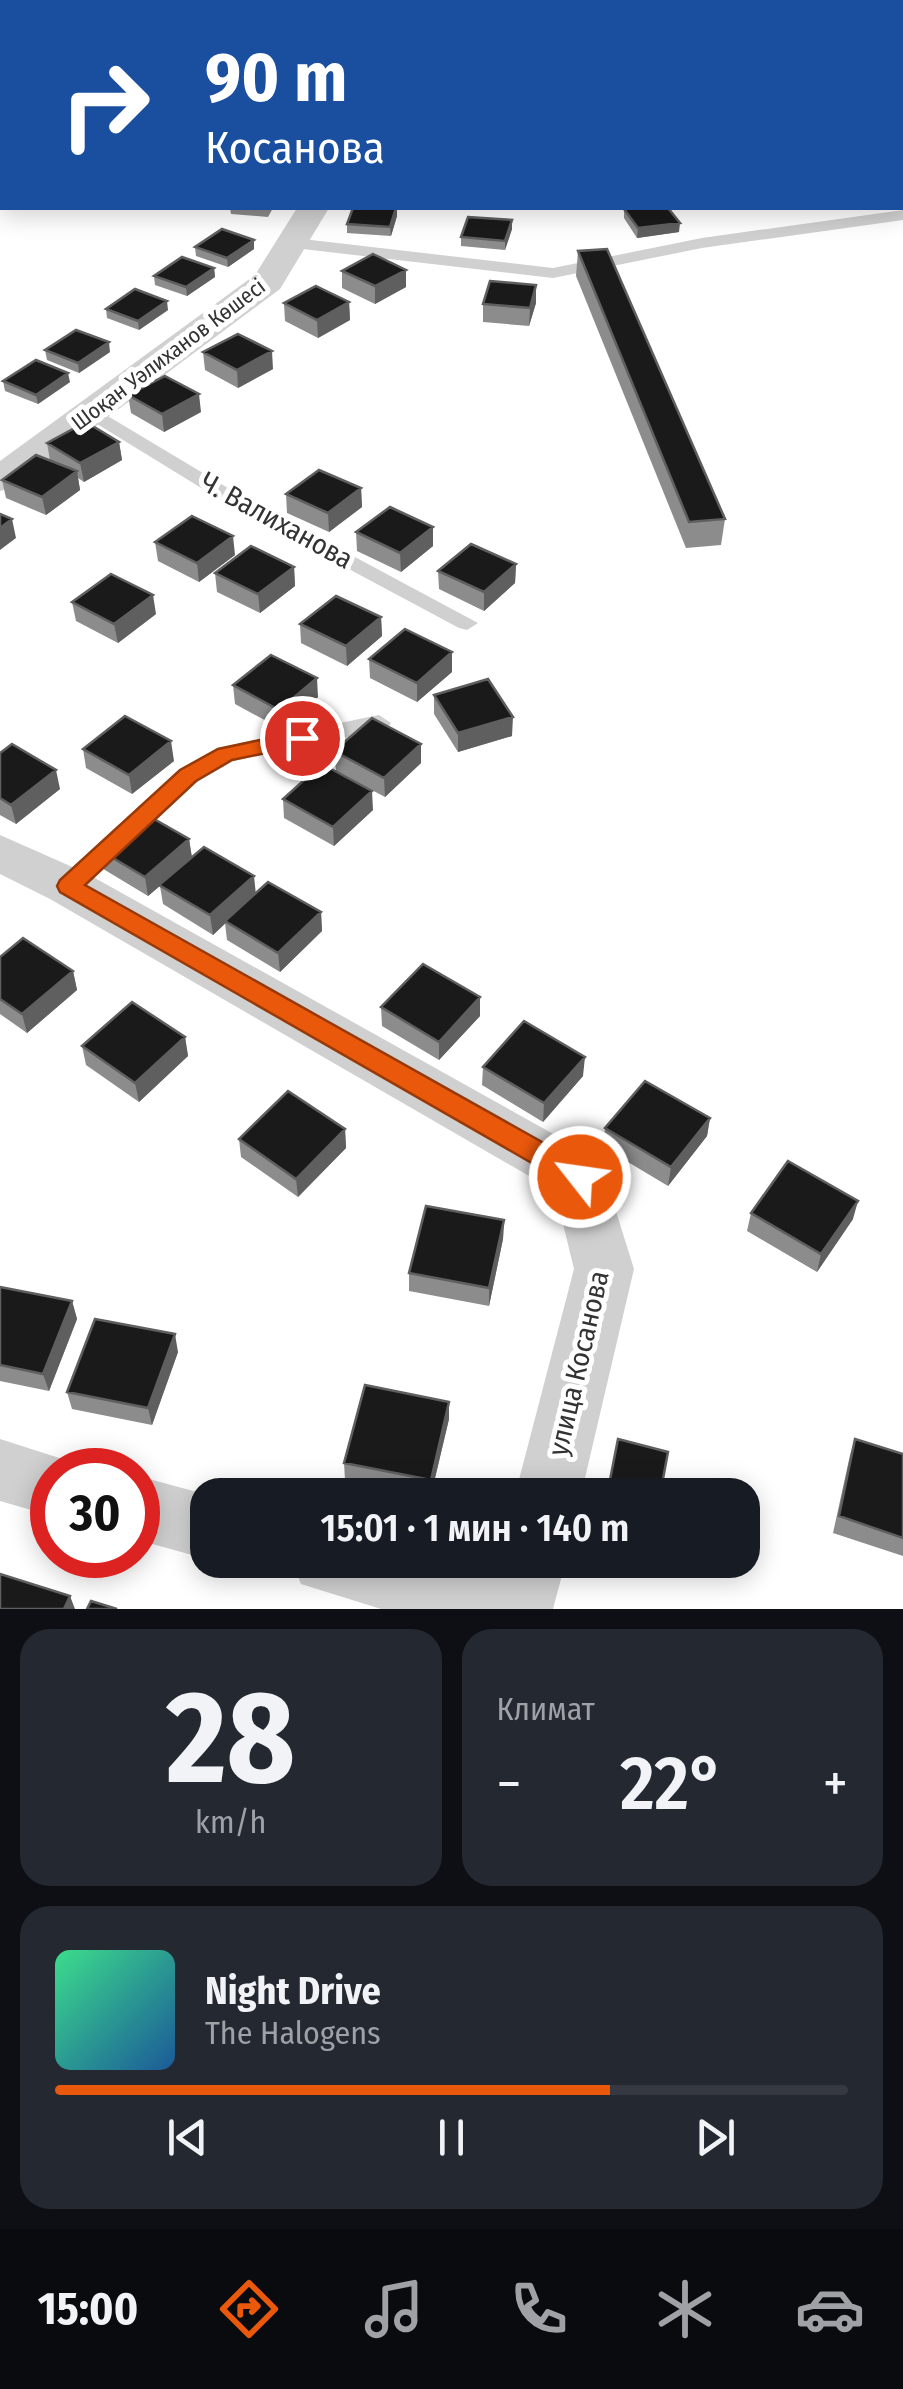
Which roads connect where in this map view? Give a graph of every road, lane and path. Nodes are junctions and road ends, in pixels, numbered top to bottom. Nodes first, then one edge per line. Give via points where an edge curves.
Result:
1 (311, 210) edge
2 (903, 214) edge
3 (294, 243) junction
4 (91, 412) junction
5 (0, 479) edge
6 (467, 623) dead end
7 (378, 722) edge
8 (0, 853) edge
9 (68, 886) junction
10 (0, 1470) edge
11 (552, 1478) edge
12 (30, 1479) edge
13 (160, 1514) edge
14 (190, 1523) edge
15 (390, 1578) edge
16 (527, 1578) edge
17 (503, 1609) edge
18 (519, 1609) edge

1 - 3 street, Шоқан Уәлиханов Көшесі
2 - 3 lane via 553,273
3 - 4 street, Шоқан Уәлиханов Көшесі via 268,282
4 - 5 street, Шоқан Уәлиханов Көшесі
4 - 6 lane, Ч. Валиханова via 236,501
7 - 9 lane via 226,754 188,776
8 - 9 street, улица Косанова
9 - 11 street, улица Косанова via 580,1177 604,1269
10 - 12 street
13 - 14 street
15 - 17 street
16 - 18 street

